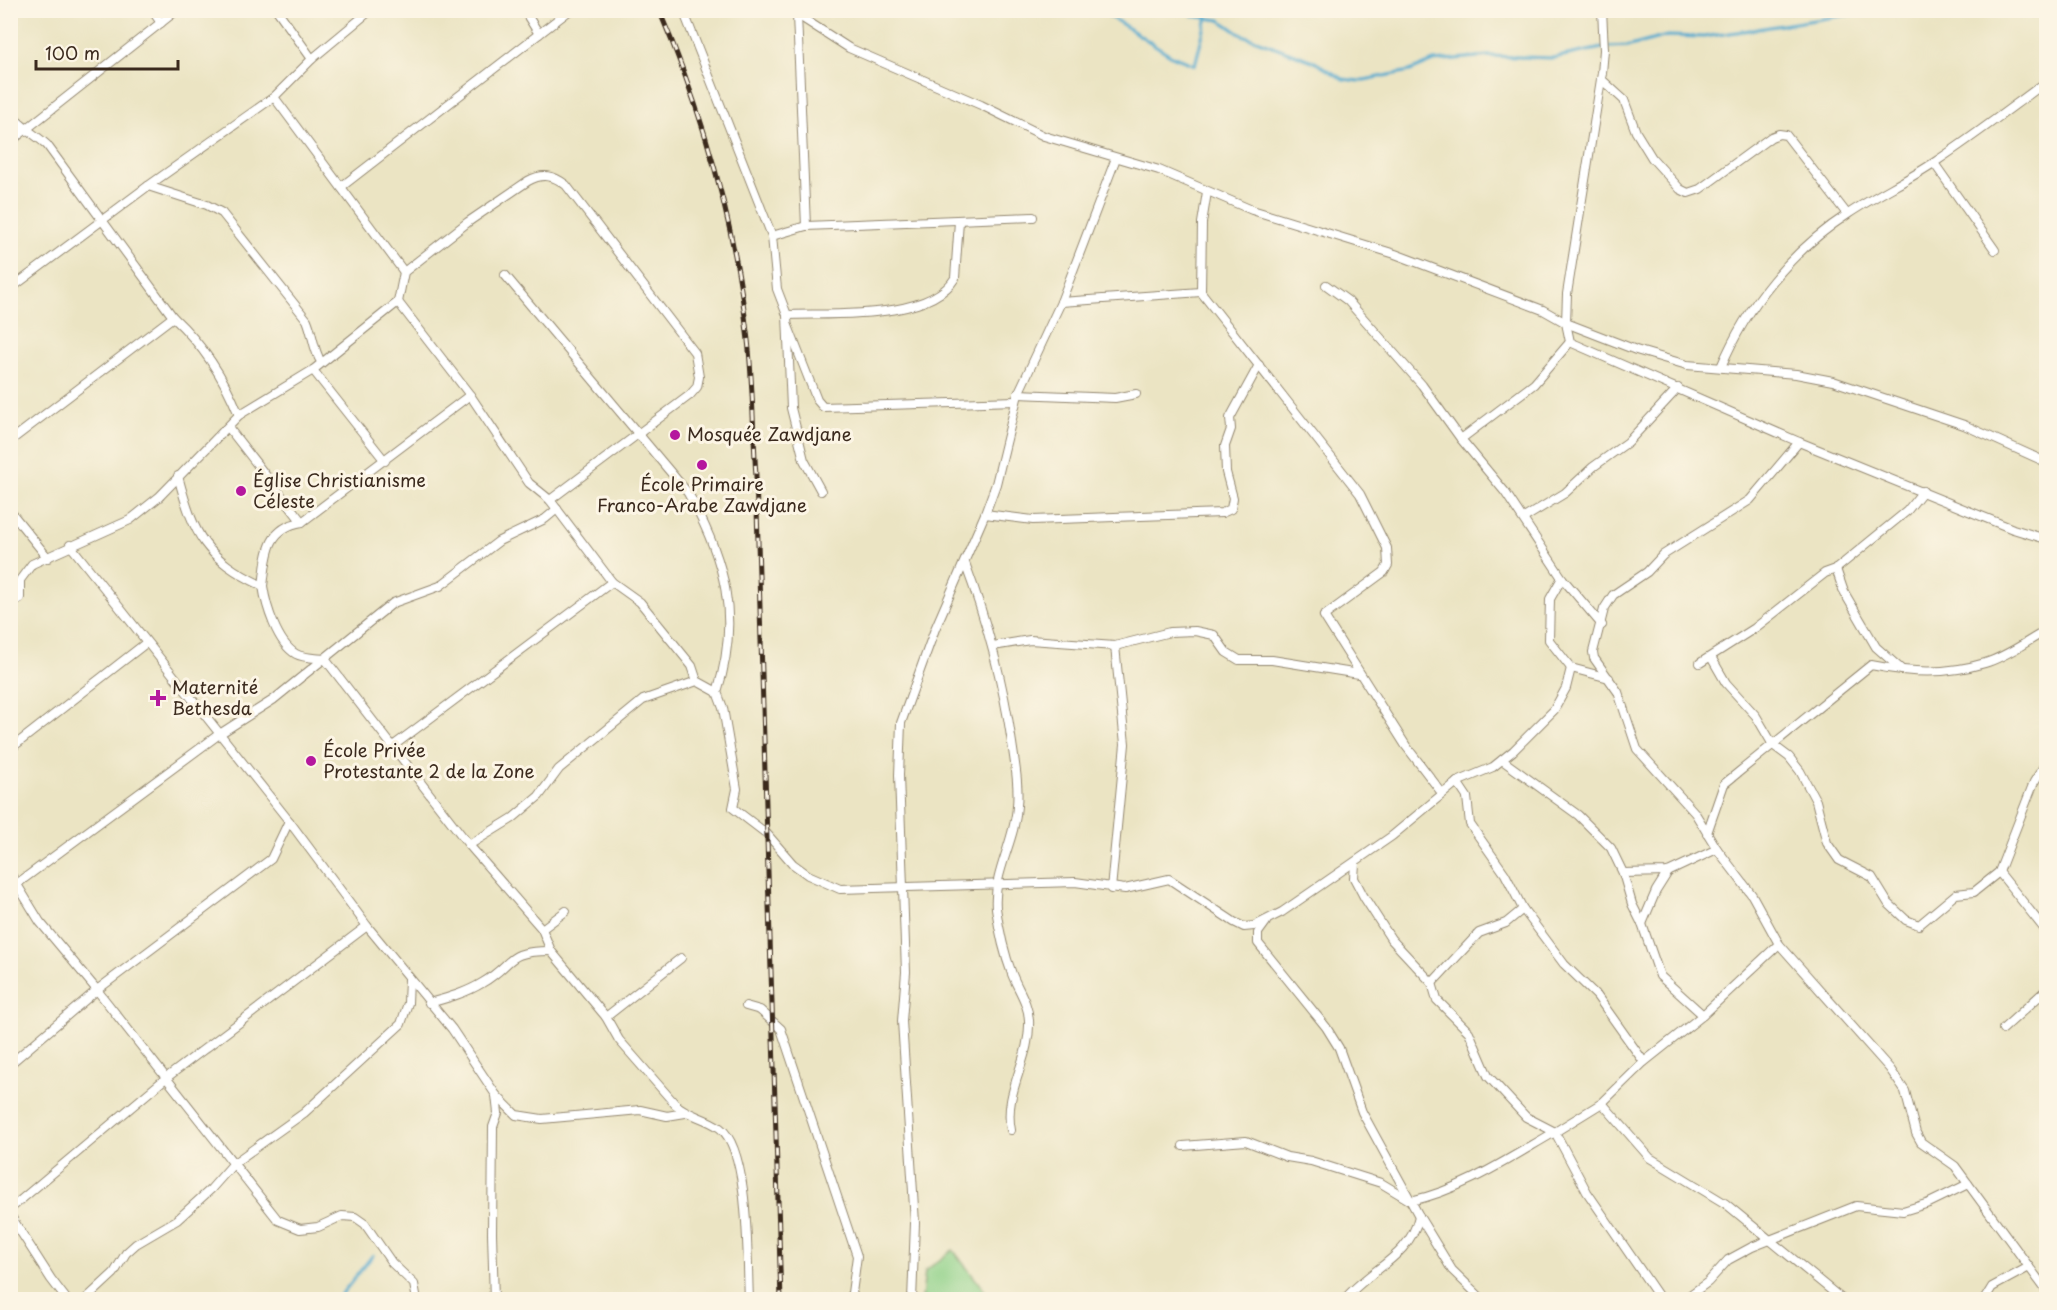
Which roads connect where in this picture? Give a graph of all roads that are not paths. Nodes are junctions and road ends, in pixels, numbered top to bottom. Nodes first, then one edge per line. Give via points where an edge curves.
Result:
1 (152, 10) edge
2 (177, 10) edge
3 (277, 10) edge
4 (371, 10) edge
5 (524, 10) edge
6 (570, 10) edge
7 (683, 10) edge
8 (1602, 10) edge
9 (793, 13) edge
10 (161, 23) junction
11 (539, 34) junction
12 (312, 59) junction
13 (1601, 79) junction
14 (2046, 82) edge
15 (274, 97) junction
16 (10, 113) edge
17 (24, 131) junction
18 (10, 142) edge
19 (1116, 158) junction
20 (1934, 163) junction
21 (148, 186) junction
22 (340, 187) junction
23 (1207, 192) junction
24 (1847, 214) junction
25 (1033, 217) dead end
26 (101, 221) junction
27 (958, 221) junction
28 (806, 226) junction
29 (772, 236) junction
30 (1995, 250) dead end
31 (404, 272) junction
32 (505, 275) dead end
33 (1326, 285) dead end
34 (10, 289) edge
35 (1201, 292) junction
36 (398, 302) junction
37 (1061, 302) junction
38 (787, 315) junction
39 (173, 317) junction
40 (1566, 323) junction
41 (788, 324) junction
42 (1570, 342) junction
43 (321, 362) junction
44 (1258, 365) junction
45 (1721, 367) junction
46 (313, 370) junction
47 (1678, 388) junction
48 (1136, 394) dead end
49 (470, 395) junction
50 (1017, 398) junction
51 (239, 415) junction
52 (228, 427) junction
53 (638, 434) junction
54 (1461, 439) junction
55 (10, 441) edge
56 (1799, 442) junction
57 (386, 461) junction
58 (2046, 462) edge
59 (178, 476) junction
60 (821, 491) dead end
61 (1923, 491) junction
62 (550, 500) junction
63 (557, 509) junction
64 (10, 511) edge
65 (985, 514) junction
66 (1524, 518) junction
67 (302, 522) junction
68 (2046, 539) edge
69 (70, 545) junction
70 (48, 558) junction
71 (964, 563) junction
72 (1836, 569) junction
73 (1562, 578) junction
74 (612, 582) junction
75 (263, 586) junction
76 (10, 604) edge
77 (1602, 625) junction
78 (2046, 631) edge
79 (146, 643) junction
80 (993, 646) junction
81 (1115, 646) junction
82 (1712, 657) junction
83 (325, 659) junction
84 (1700, 663) dead end
85 (1571, 668) junction
86 (1903, 671) junction
87 (1359, 674) junction
88 (1609, 678) junction
89 (698, 681) junction
90 (717, 692) junction
91 (218, 735) junction
92 (1773, 745) junction
93 (393, 746) junction
94 (10, 749) edge
95 (1502, 760) junction
96 (2046, 763) edge
97 (1457, 782) junction
98 (1443, 793) junction
99 (289, 821) junction
100 (1707, 832) junction
101 (469, 845) junction
102 (1717, 849) junction
103 (1354, 864) junction
104 (1668, 872) junction
105 (1998, 872) junction
106 (10, 873) edge
107 (1623, 873) junction
108 (18, 883) junction
109 (997, 884) junction
110 (905, 886) junction
111 (1111, 889) junction
112 (10, 894) edge
113 (1523, 909) junction
114 (566, 911) dead end
115 (1267, 920) junction
116 (1642, 924) junction
117 (367, 926) junction
118 (1244, 927) junction
119 (542, 929) junction
120 (2046, 932) edge
121 (1258, 943) junction
122 (1779, 944) junction
123 (551, 951) junction
124 (681, 958) dead end
125 (409, 979) junction
126 (1432, 983) junction
127 (98, 990) junction
128 (2046, 990) edge
129 (429, 1003) junction
130 (746, 1006) dead end
131 (1703, 1015) junction
132 (606, 1017) junction
133 (2003, 1029) dead end
134 (1644, 1062) junction
135 (10, 1064) edge
136 (166, 1078) junction
137 (496, 1095) junction
138 (1602, 1102) junction
139 (685, 1113) junction
140 (1011, 1130) dead end
141 (1555, 1132) junction
142 (1183, 1146) dead end
143 (234, 1162) junction
144 (1968, 1184) junction
145 (1411, 1201) junction
146 (10, 1209) edge
147 (10, 1215) edge
148 (1419, 1216) junction
149 (1773, 1241) junction
150 (2029, 1267) junction
151 (2046, 1290) edge
152 (67, 1299) edge
153 (85, 1299) edge
154 (417, 1299) edge
155 (494, 1299) edge
156 (749, 1299) edge
157 (856, 1299) edge
158 (912, 1299) edge
159 (1344, 1299) edge
160 (1483, 1299) edge
161 (1661, 1299) edge
162 (1683, 1299) edge
163 (1843, 1299) edge
164 (1984, 1299) edge

1 - 10 street
2 - 10 street
3 - 12 street
4 - 12 street
5 - 11 street
6 - 11 street
7 - 29 street
8 - 13 street
9 - 19 street via 849,48 1044,136
9 - 28 street
10 - 17 street
11 - 22 street
12 - 15 street
13 - 24 street via 1624,100 1636,132 1652,158 1680,189 1688,193 1700,189 1771,138 1786,135
13 - 40 street
14 - 20 street
15 - 21 street
15 - 22 street
16 - 17 street
17 - 18 street
17 - 26 street via 47,145
19 - 23 street via 1159,170
19 - 37 street
20 - 24 street
20 - 30 street
21 - 26 street
21 - 43 street via 222,213 307,320
22 - 31 street
23 - 35 street via 1202,223
23 - 40 street via 1252,210 1395,254 1543,310
24 - 45 street via 1775,276 1748,315
25 - 27 street
26 - 34 street
26 - 39 street
27 - 28 street
27 - 38 street via 955,278 926,303 886,311
28 - 29 street
29 - 38 street via 777,289
31 - 36 street
31 - 53 street via 468,222 537,176 557,179 566,185 684,337 699,367 697,387 690,395
32 - 53 street
33 - 54 street via 1348,301 1393,350
35 - 37 street
35 - 44 street
36 - 43 street
36 - 49 street
37 - 50 street
38 - 41 street
39 - 51 street via 194,336 216,367
39 - 55 street
40 - 42 street
40 - 45 street via 1660,358
41 - 50 street via 823,407
41 - 60 street via 790,408 804,460
42 - 47 street
42 - 54 street via 1534,384
43 - 46 street
44 - 65 street via 1230,418 1225,446 1233,498 1231,509 1222,513 1033,520
44 - 87 street via 1360,494 1387,548 1388,565 1384,572 1324,616
45 - 58 street via 1820,377 1844,384 1964,425
46 - 51 street
46 - 57 street
47 - 56 street
47 - 66 street via 1628,442 1565,494
48 - 50 street via 1115,398
49 - 57 street
49 - 62 street via 529,483
50 - 65 street
51 - 52 street
52 - 59 street
52 - 67 street
53 - 62 street
53 - 90 street via 688,492 716,549 728,602 727,658
54 - 66 street
56 - 61 street
56 - 77 street via 1750,500 1663,555 1647,572 1613,596
57 - 67 street
59 - 69 street via 130,520
59 - 75 street via 190,520 212,554
61 - 68 street
61 - 72 street via 1907,511
62 - 63 street
63 - 74 street
63 - 83 street via 499,542 440,586 393,603
64 - 70 street
65 - 71 street
66 - 73 street
67 - 75 street via 288,524 276,533 267,555
69 - 70 street
69 - 79 street
70 - 76 street via 32,564 20,580 20,598
71 - 80 street
71 - 110 street via 935,629 902,723 899,775
72 - 82 street via 1825,573
72 - 86 street via 1844,592 1876,647
73 - 77 street
73 - 85 street via 1550,599 1548,633 1552,646
74 - 89 street via 640,602 692,666
74 - 93 street
75 - 83 street via 266,608 296,654
77 - 88 street via 1593,652
78 - 86 street via 1986,663 1953,672
79 - 91 street
79 - 94 street
80 - 81 street via 1030,640
80 - 109 street via 1005,698 1017,798 1013,831
81 - 87 street via 1170,632 1205,632 1214,635 1226,652 1239,660 1272,660
81 - 111 street via 1125,744
82 - 84 street
82 - 92 street via 1726,683 1756,716
83 - 91 street via 273,700
83 - 93 street
85 - 88 street
85 - 95 street via 1554,710
86 - 92 street via 1871,665
87 - 98 street via 1406,746
88 - 100 street via 1618,692 1637,749
89 - 90 street
89 - 101 street via 643,700 560,769 539,796 513,818
90 - 110 street via 737,789 733,808 767,834 792,864 826,883 854,890
91 - 99 street
91 - 108 street
92 - 100 street via 1724,784
92 - 105 street via 1800,771 1816,801 1827,843 1839,860 1872,878 1888,903 1906,920 1919,925 1956,894 1974,892
93 - 101 street
95 - 97 street
95 - 107 street via 1599,833
96 - 105 street via 2034,782
97 - 98 street
97 - 113 street via 1467,797 1470,824
98 - 103 street
99 - 117 street
99 - 127 street via 272,859
100 - 102 street
101 - 119 street
102 - 104 street
102 - 122 street via 1752,895
103 - 115 street
103 - 126 street via 1354,878 1385,930
104 - 107 street
104 - 116 street
105 - 120 street
106 - 108 street
107 - 116 street
108 - 112 street
108 - 127 street via 40,922
109 - 110 street
109 - 111 street via 1086,882
109 - 140 street via 1002,940 1024,995 1029,1020 1028,1048 1007,1113
110 - 158 street via 902,1021 915,1223
111 - 118 street via 1169,879
113 - 126 street via 1506,923 1479,933
113 - 134 street via 1564,964 1597,996
114 - 119 street
115 - 118 street
115 - 121 street via 1258,933
116 - 131 street via 1660,976
117 - 125 street
117 - 136 street
118 - 121 street
119 - 123 street
121 - 145 street via 1340,1048 1362,1112
122 - 131 street
122 - 144 street via 1890,1069 1905,1091 1921,1142 1955,1166
123 - 129 street via 525,951 482,983
123 - 132 street
124 - 132 street
125 - 129 street
125 - 143 street via 408,1003 401,1024 304,1113
126 - 141 street via 1437,1000 1469,1032 1488,1076 1526,1117
127 - 135 street
127 - 136 street
128 - 133 street
129 - 137 street via 452,1029
130 - 157 street via 760,1010 780,1029 857,1256 852,1293
131 - 134 street
132 - 139 street via 619,1040
134 - 138 street
136 - 143 street
136 - 146 street
137 - 139 street via 516,1115 542,1119 640,1110 667,1116
137 - 155 street
138 - 141 street
138 - 149 street via 1650,1158 1726,1204
139 - 156 street via 721,1128 735,1147 741,1172
141 - 145 street via 1475,1179 1438,1195
141 - 161 street via 1571,1167
142 - 145 street via 1246,1141 1287,1157 1381,1183
143 - 153 street via 177,1220 126,1253 114,1273
143 - 154 street via 278,1220 300,1229 318,1227 342,1216 355,1217 365,1224 392,1263 414,1284
144 - 149 street via 1903,1211 1856,1206
144 - 150 street
145 - 148 street
147 - 152 street
148 - 159 street via 1405,1248
148 - 160 street via 1452,1270
149 - 162 street via 1728,1260 1708,1282
149 - 163 street
150 - 151 street
150 - 164 street via 1992,1287

